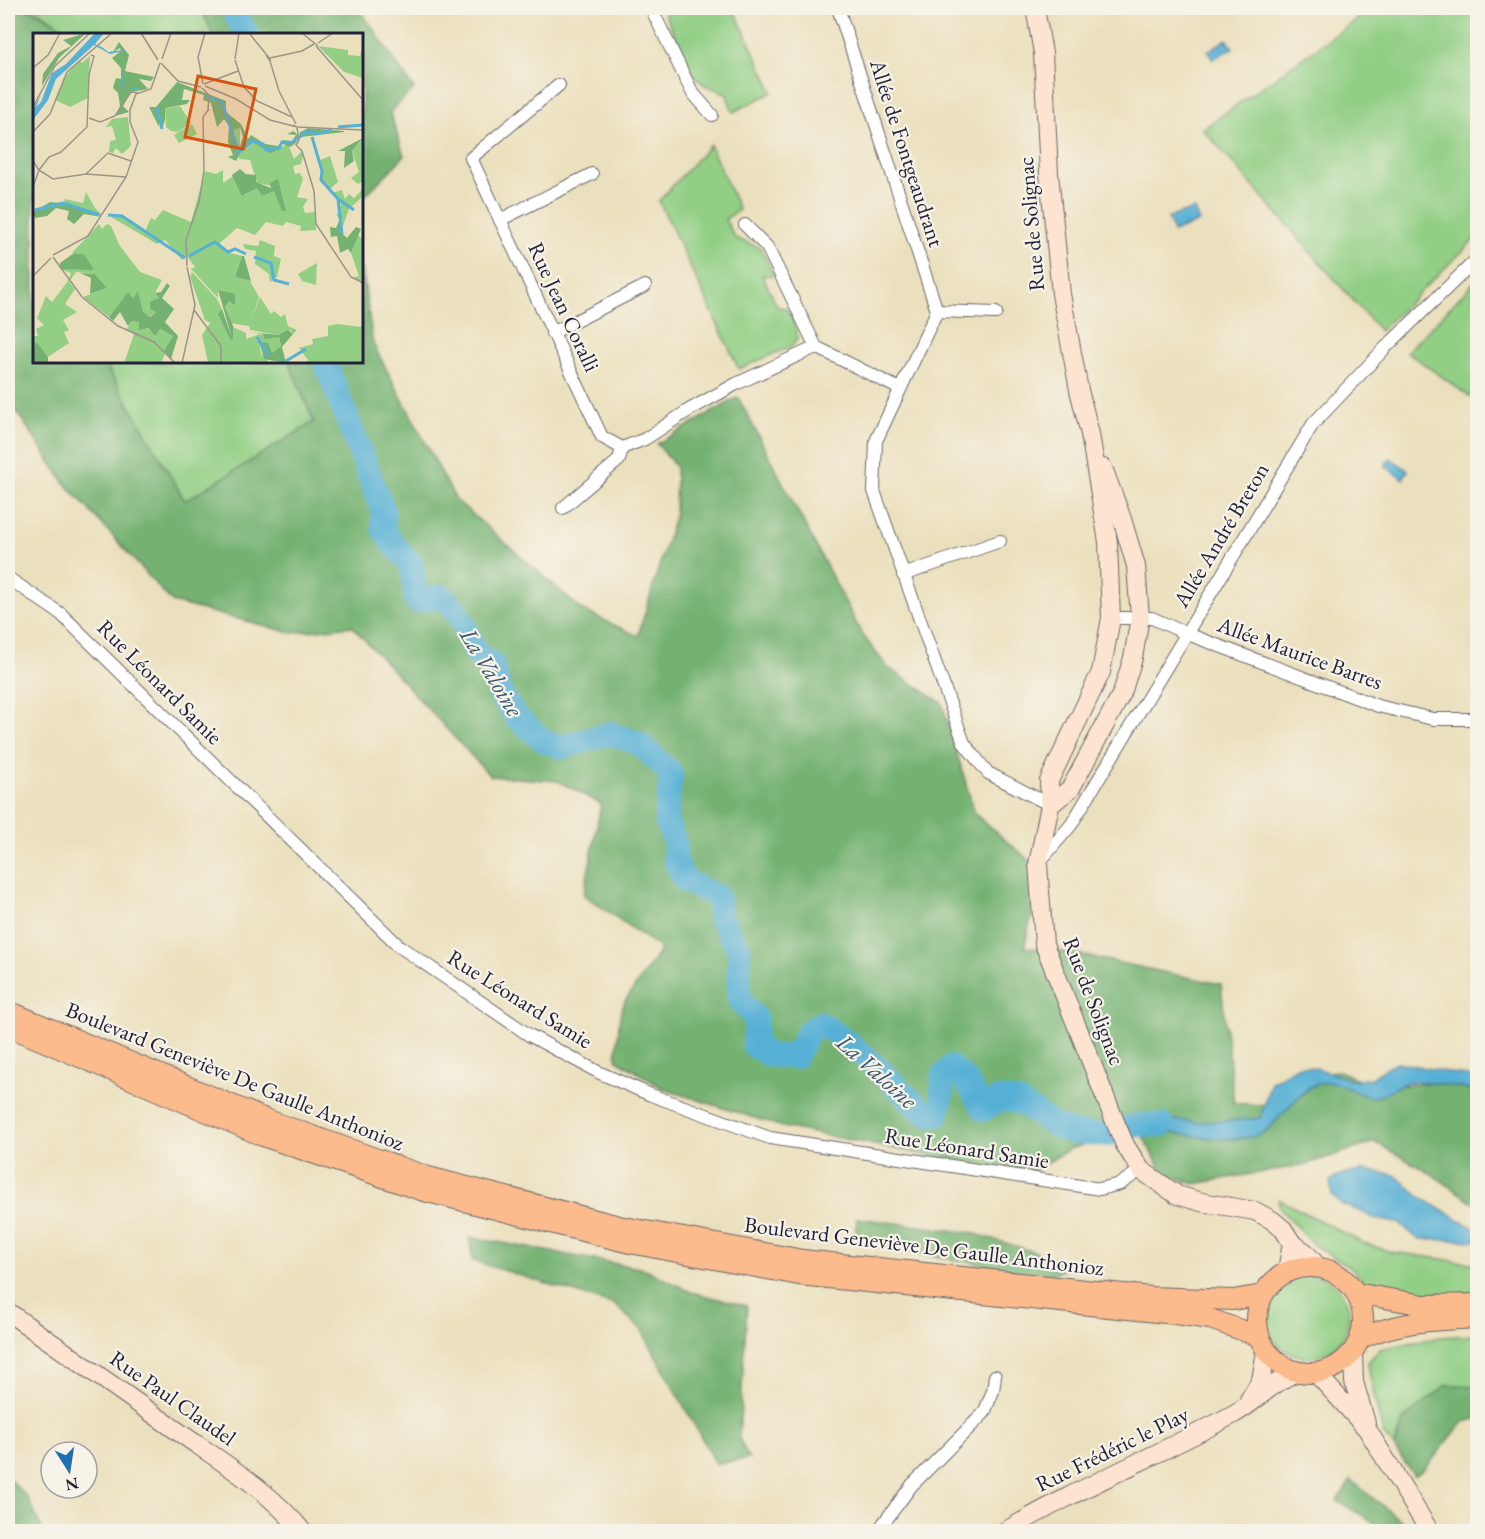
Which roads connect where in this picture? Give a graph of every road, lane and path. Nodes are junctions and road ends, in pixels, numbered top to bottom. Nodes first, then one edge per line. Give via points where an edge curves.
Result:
1 (651, 8) edge
2 (838, 8) edge
3 (1039, 10) edge
4 (559, 85) dead end
5 (712, 115) dead end
6 (592, 174) dead end
7 (500, 220) junction
8 (745, 225) dead end
9 (1478, 258) edge
10 (645, 286) dead end
11 (937, 311) junction
12 (996, 313) dead end
13 (552, 333) junction
14 (816, 347) junction
15 (900, 389) junction
16 (1090, 434) junction
17 (622, 448) junction
18 (563, 508) dead end
19 (1000, 541) dead end
20 (903, 575) junction
21 (8, 578) edge
22 (1140, 617) junction
23 (1111, 618) junction
24 (1185, 633) junction
25 (1478, 719) edge
26 (1050, 805) junction
27 (1038, 864) junction
28 (8, 1011) edge
29 (8, 1026) edge
30 (1141, 1170) junction
31 (1292, 1243) junction
32 (1318, 1267) junction
33 (1287, 1271) junction
34 (1356, 1293) junction
35 (1262, 1295) junction
36 (1478, 1304) edge
37 (8, 1312) edge
38 (1478, 1318) edge
39 (1262, 1344) junction
40 (1357, 1345) junction
41 (1306, 1373) junction
42 (995, 1376) dead end
43 (1242, 1410) junction
44 (1367, 1429) junction
45 (303, 1532) edge
46 (877, 1532) edge
47 (1004, 1532) edge
48 (1430, 1532) edge

1 - 5 street via 692,92
2 - 11 street, Allée de Fontgeaudrant
3 - 16 street, Rue de Solignac via 1061,294
4 - 7 street, Rue Jean Coralli via 471,158
6 - 7 street
7 - 13 street, Rue Jean Coralli
8 - 14 street via 767,247
9 - 24 street, Allée André Breton via 1313,424
10 - 13 street
11 - 12 street
11 - 15 street
13 - 17 street, Rue Jean Coralli via 602,438
14 - 15 street
14 - 17 street via 736,384 645,439
15 - 20 street via 876,441 874,491
16 - 22 street, Rue de Solignac via 1136,566
16 - 23 street, Rue de Solignac via 1108,542
17 - 18 street via 619,460
19 - 20 street
20 - 26 street via 964,743 988,773
21 - 30 street, Rue Léonard Samie via 61,614 399,946 529,1035 600,1073 770,1138 1100,1189 1120,1184
22 - 23 street, Allée Maurice Barres
22 - 24 street, Allée Maurice Barres via 1152,618
22 - 26 street, Rue de Solignac via 1122,693 1071,788
23 - 26 street, Rue de Solignac via 1101,672 1049,781
24 - 25 street, Allée Maurice Barres via 1378,706 1433,719
24 - 27 street, Allée André Breton via 1071,825
26 - 27 street, Rue de Solignac
27 - 30 street, Rue de Solignac via 1044,944 1116,1124
28 - 35 main road, Boulevard Geneviève De Gaulle Anthonioz via 265,1119 417,1174 619,1226 803,1260 1128,1295 1233,1300
29 - 39 main road, Boulevard Geneviève De Gaulle Anthonioz via 263,1136 424,1191 630,1243 799,1275 1176,1314 1210,1320
30 - 31 street via 1177,1195 1255,1211 1283,1229
31 - 32 street
31 - 33 street
32 - 33 main road
32 - 34 main road via 1333,1272
33 - 35 main road via 1269,1284
34 - 36 main road via 1424,1305
34 - 40 main road via 1364,1325
35 - 39 main road via 1256,1315
37 - 45 street, Rue Paul Claudel via 266,1494
38 - 40 main road via 1385,1328
39 - 41 main road via 1280,1365
39 - 43 street via 1261,1380
40 - 41 main road via 1338,1366
40 - 44 street via 1354,1382
41 - 43 street, Rue Frédéric le Play via 1278,1382
41 - 44 street
42 - 46 street via 984,1413 912,1485
43 - 47 street, Rue Frédéric le Play
44 - 48 street

